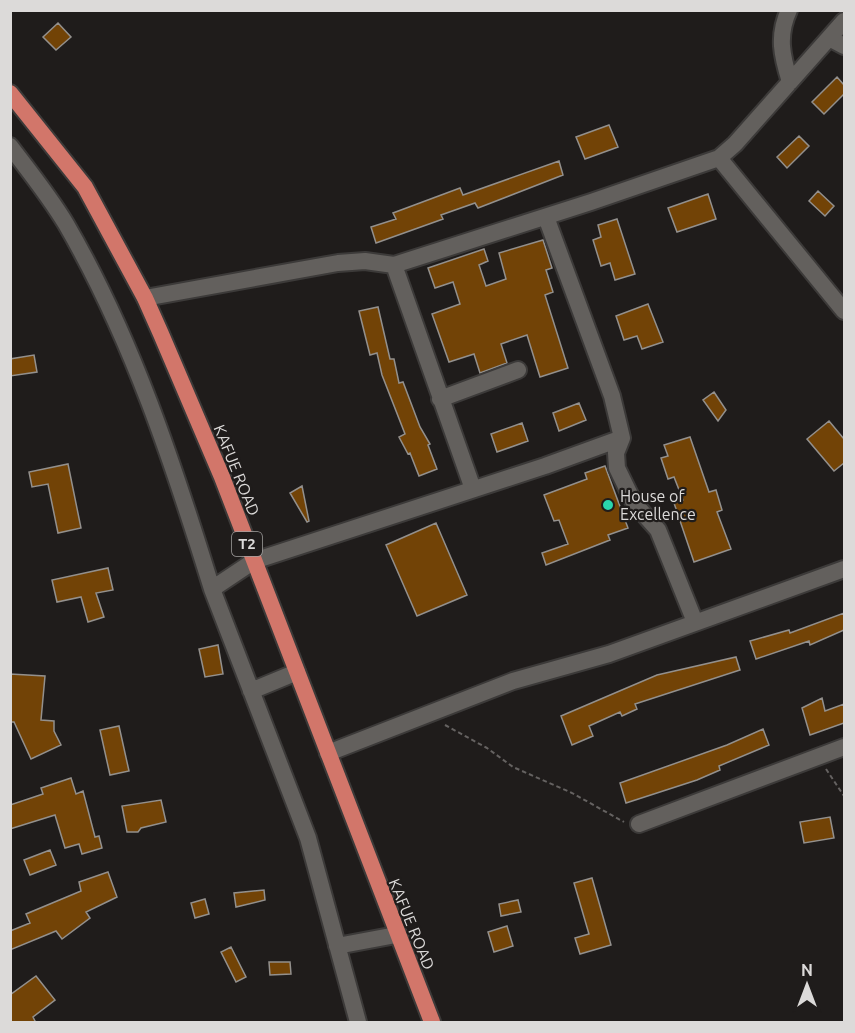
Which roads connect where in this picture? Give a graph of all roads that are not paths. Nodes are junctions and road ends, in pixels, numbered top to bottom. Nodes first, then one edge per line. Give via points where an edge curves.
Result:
1 (789, 10) edge
2 (844, 21) edge
3 (829, 38) junction
4 (844, 46) edge
5 (790, 82) junction
6 (10, 93) edge
7 (10, 146) edge
8 (719, 158) junction
9 (546, 217) junction
10 (394, 265) junction
11 (145, 298) junction
12 (844, 311) edge
13 (518, 370) dead end
14 (440, 399) junction
15 (622, 438) junction
16 (473, 489) junction
17 (254, 561) junction
18 (844, 569) edge
19 (212, 589) junction
20 (695, 622) junction
21 (297, 672) junction
22 (251, 691) junction
23 (844, 747) edge
24 (328, 753) junction
25 (639, 824) road end
26 (396, 935) junction
27 (337, 946) junction
28 (357, 1023) edge
29 (432, 1023) edge

1 - 5 street via 780,45
2 - 3 street
3 - 4 street
3 - 5 street
5 - 8 street
6 - 11 highway, KAFUE ROAD / T2 via 85,187
7 - 19 street via 65,221 99,283 158,421
8 - 9 street
8 - 12 street
9 - 10 street
9 - 15 street via 612,396
10 - 11 street via 339,263
10 - 14 street
11 - 17 highway, KAFUE ROAD / T2
13 - 14 street
14 - 16 street
15 - 16 street
15 - 20 street via 616,453 624,486 633,503 658,530
16 - 17 street
17 - 19 street
17 - 21 highway, KAFUE ROAD / T2
18 - 20 street
19 - 22 street
20 - 24 street via 609,654 513,681
21 - 22 street
21 - 24 highway, KAFUE ROAD / T2
22 - 27 street via 308,838
23 - 25 street
24 - 26 highway, KAFUE ROAD / T2
26 - 27 street
26 - 29 highway, KAFUE ROAD / T2
27 - 28 street

